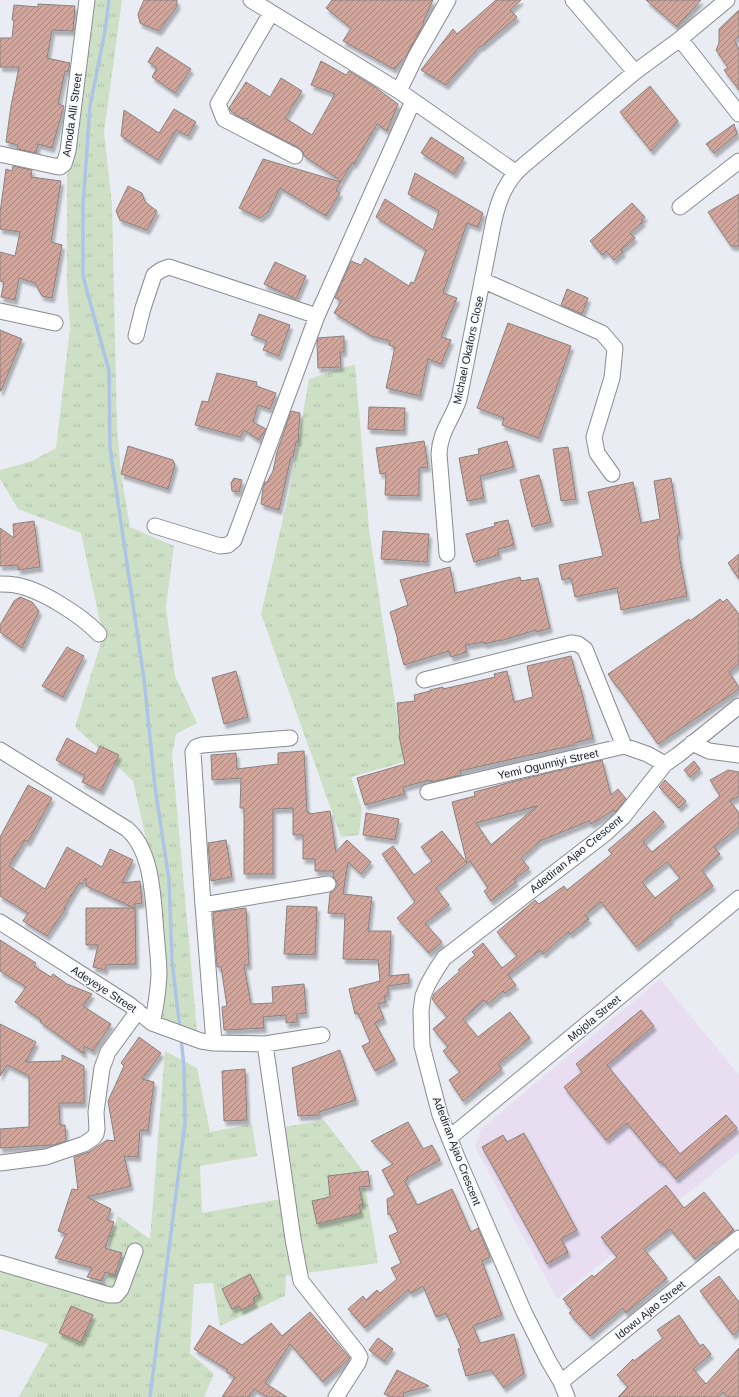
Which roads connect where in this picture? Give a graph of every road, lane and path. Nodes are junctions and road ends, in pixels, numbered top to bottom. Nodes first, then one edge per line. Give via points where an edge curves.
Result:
1 (88, 0) edge
2 (251, 0) edge
3 (448, 0) edge
4 (573, 0) edge
5 (727, 0) edge
6 (271, 13) junction
7 (680, 39) junction
8 (635, 72) junction
9 (399, 91) junction
10 (413, 101) junction
11 (739, 114) edge
12 (0, 154) edge
13 (295, 156) dead end
14 (739, 161) edge
15 (515, 172) junction
16 (680, 207) dead end
17 (482, 280) junction
18 (0, 311) edge
19 (317, 316) junction
20 (55, 323) dead end
21 (136, 336) dead end
22 (612, 474) dead end
23 (155, 526) dead end
24 (447, 554) dead end
25 (0, 584) edge
26 (100, 634) dead end
27 (424, 680) dead end
28 (739, 706) edge
29 (290, 738) dead end
30 (692, 743) junction
31 (624, 746) junction
32 (0, 750) edge
33 (739, 755) edge
34 (665, 764) junction
35 (428, 792) dead end
36 (328, 884) dead end
37 (738, 901) edge
38 (203, 904) junction
39 (0, 922) edge
40 (138, 1011) junction
41 (153, 1024) junction
42 (322, 1035) dead end
43 (207, 1042) junction
44 (265, 1044) junction
45 (449, 1138) junction
46 (0, 1163) edge
47 (739, 1238) edge
48 (135, 1251) dead end
49 (0, 1263) edge
50 (561, 1382) junction
51 (336, 1397) edge
52 (568, 1397) edge

1 - 12 street, Amoda Alli Street via 68,151 64,164 54,166
2 - 6 street
3 - 9 street
4 - 8 street
5 - 7 street, Michael Okafors Close
6 - 9 street
6 - 13 street via 218,104 224,119
7 - 8 street, Michael Okafors Close
7 - 11 street
8 - 15 street, Michael Okafors Close
9 - 10 street
10 - 15 street
10 - 19 street
14 - 16 street
15 - 17 street, Michael Okafors Close via 499,200
17 - 22 street via 602,333 615,348 612,378 594,437 597,453
17 - 24 street, Michael Okafors Close via 458,399 440,443
18 - 20 street
19 - 21 street via 169,266 154,275
19 - 23 street via 234,540 228,545 220,546
25 - 26 street via 34,590 70,610
27 - 31 street via 571,643 578,644 584,649
28 - 30 street, Adediran Ajao Crescent
29 - 38 street via 202,745 196,747 193,752
30 - 33 street via 709,751
30 - 34 street, Adediran Ajao Crescent
31 - 34 street
31 - 35 street, Yemi Ogunniyi Street
32 - 41 street via 134,835 150,872 153,901 159,973
34 - 45 street, Adediran Ajao Crescent via 624,817 444,958 430,979 423,996 421,1012 422,1046 440,1115
36 - 38 street
37 - 45 street, Mojola Street
38 - 43 street
39 - 40 street, Adeyeye Street
40 - 41 street, Adeyeye Street
40 - 46 street via 108,1052 102,1068 94,1138 46,1157
41 - 43 street, Adeyeye Street
42 - 44 street, Adeyeye Street
43 - 44 street, Adeyeye Street
44 - 51 street via 301,1281 360,1357
45 - 50 street, Adediran Ajao Crescent via 524,1312
47 - 50 street, Idowu Ajao Street
48 - 49 street via 121,1289 116,1295
50 - 52 street, Adediran Ajao Crescent

